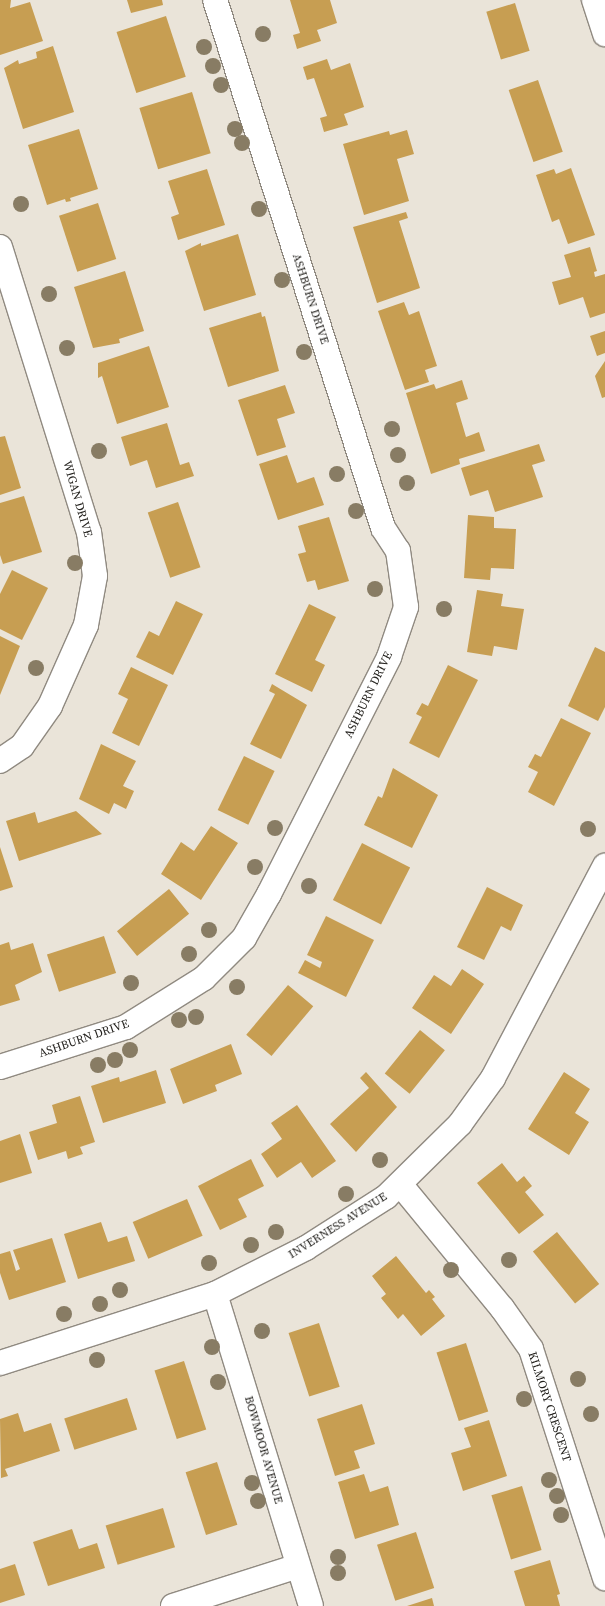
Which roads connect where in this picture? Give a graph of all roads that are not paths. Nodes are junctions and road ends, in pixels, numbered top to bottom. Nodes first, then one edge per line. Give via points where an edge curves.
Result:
1 (215, 0) edge
2 (594, 0) edge
3 (605, 34) edge
4 (0, 247) edge
5 (0, 761) edge
6 (605, 866) edge
7 (598, 897) edge
8 (0, 1067) edge
9 (400, 1184) junction
10 (215, 1294) junction
11 (0, 1363) edge
12 (298, 1566) junction
13 (605, 1578) edge
14 (173, 1606) edge
15 (311, 1606) edge

1 - 8 street, ASHBURN DRIVE via 383,528 398,551 406,607 389,657 270,894 244,938 204,978 126,1026
2 - 3 street
4 - 5 street, WIGAN DRIVE via 88,532 95,576 86,625 50,706 22,746
6 - 7 street, INVERNESS AVENUE
7 - 9 street, INVERNESS AVENUE via 493,1078 460,1124
9 - 10 street, INVERNESS AVENUE via 306,1248
9 - 13 street, KILMORY CRESCENT via 502,1308 531,1349
10 - 11 street, INVERNESS AVENUE
10 - 12 street, BOWMOOR AVENUE
12 - 14 street
12 - 15 street, BOWMOOR AVENUE

